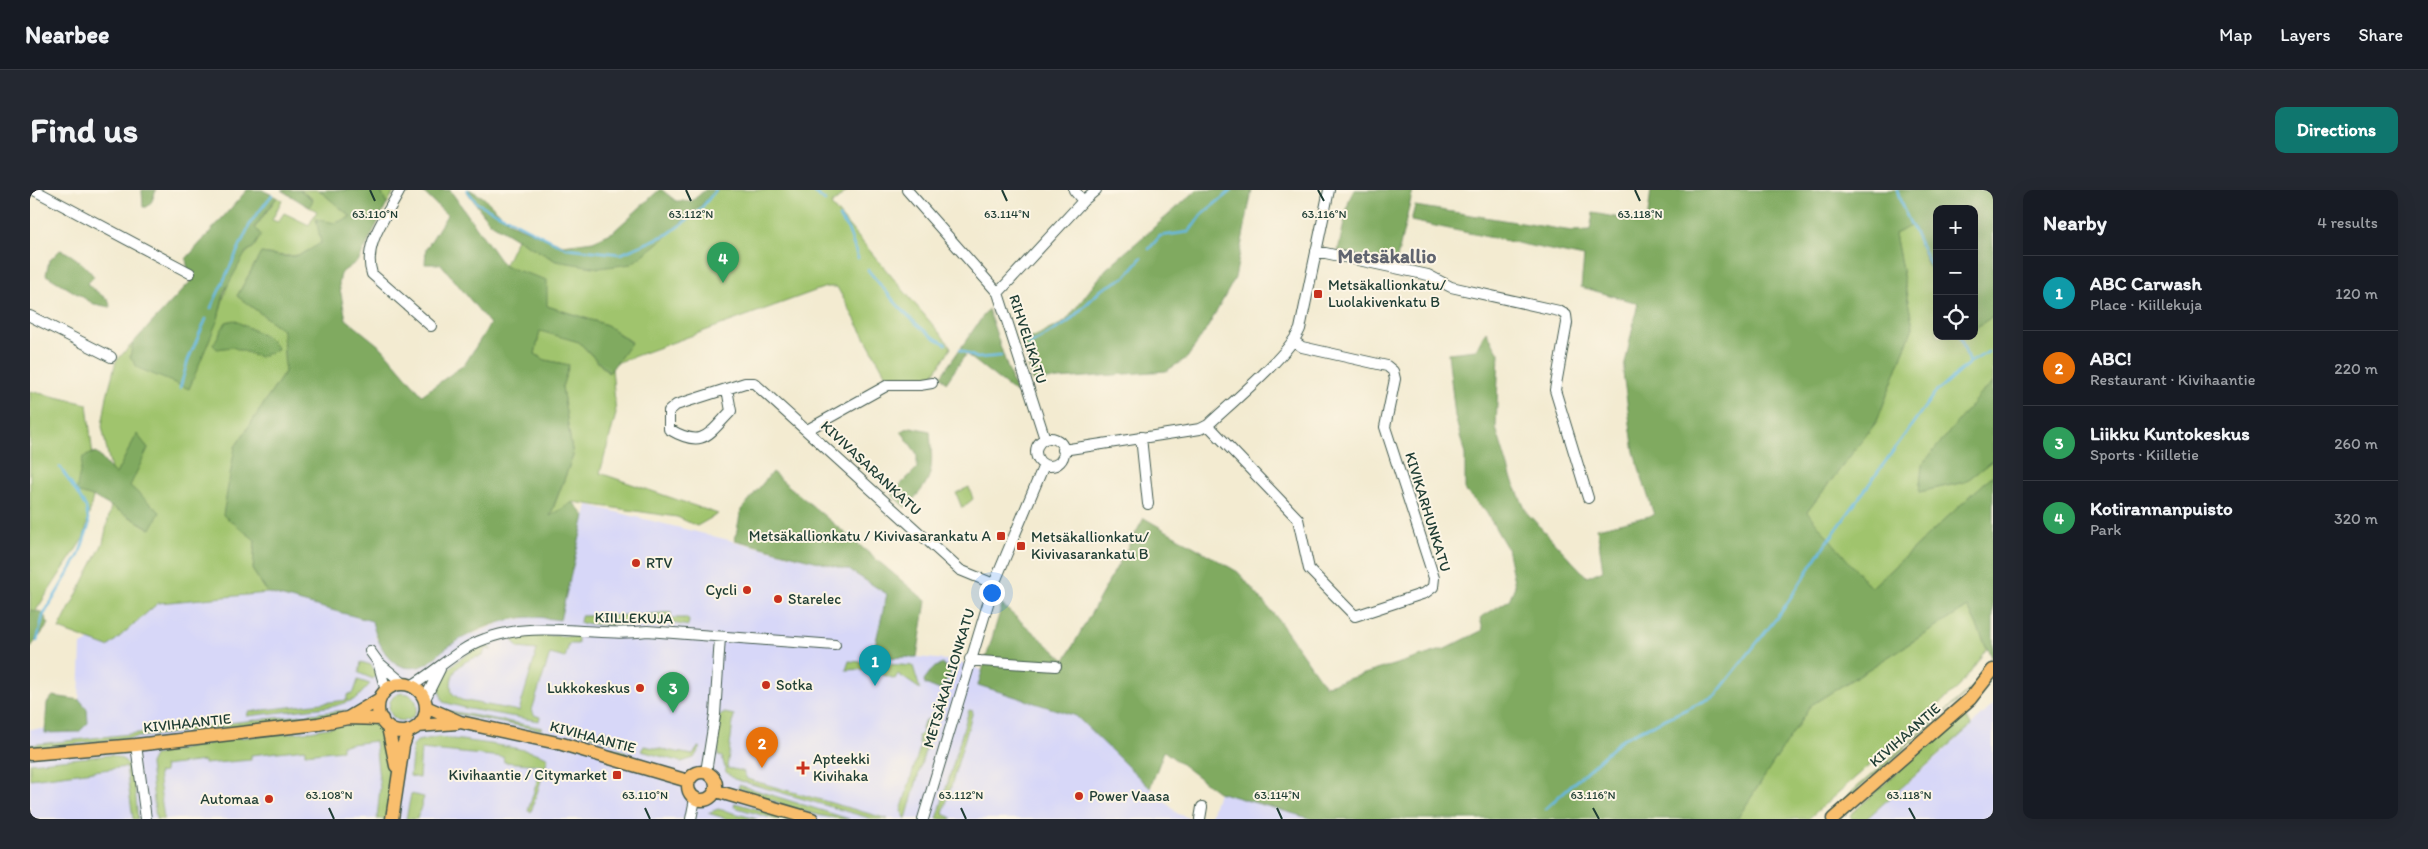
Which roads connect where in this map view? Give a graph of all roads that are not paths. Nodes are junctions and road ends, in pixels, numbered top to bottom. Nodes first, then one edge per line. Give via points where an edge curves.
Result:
1 (34, 190) edge
2 (400, 190) edge
3 (907, 190) edge
4 (1074, 190) edge
5 (1096, 190) edge
6 (1329, 190) edge
7 (1083, 201) junction
8 (1316, 251) junction
9 (190, 273) dead end
10 (998, 293) junction
11 (30, 316) edge
12 (431, 326) dead end
13 (1294, 341) junction
14 (111, 357) dead end
15 (932, 383) dead end
16 (727, 389) junction
17 (1208, 425) junction
18 (807, 430) junction
19 (1141, 437) junction
20 (1045, 439) junction
21 (1063, 450) junction
22 (1044, 465) junction
23 (1588, 498) dead end
24 (1148, 504) dead end
25 (994, 584) junction
26 (720, 637) junction
27 (835, 645) dead end
28 (370, 651) dead end
29 (970, 659) junction
30 (378, 662) junction
31 (441, 666) junction
32 (1056, 666) dead end
33 (1993, 670) edge
34 (408, 685) junction
35 (383, 695) junction
36 (426, 703) junction
37 (348, 718) junction
38 (460, 722) junction
39 (385, 723) junction
40 (413, 728) junction
41 (136, 745) junction
42 (30, 754) edge
43 (706, 772) junction
44 (398, 775) junction
45 (688, 781) junction
46 (716, 791) junction
47 (696, 799) junction
48 (1202, 807) dead end
49 (146, 819) edge
50 (392, 819) edge
51 (691, 819) edge
52 (812, 819) edge
53 (923, 819) edge
54 (1200, 819) edge
55 (1833, 819) edge

1 - 9 street
2 - 12 street via 373,239 368,263 372,274
3 - 10 street, RIHVELIKATU
4 - 7 street
5 - 7 street
6 - 8 street
7 - 10 street
8 - 13 street via 1302,321
8 - 23 street via 1428,275 1451,287 1559,310 1566,315 1555,390
10 - 20 street, RIHVELIKATU
11 - 14 street
13 - 17 street
13 - 17 street, KIVIKARHUNKATU via 1302,347 1388,366 1393,371 1395,378 1386,427 1434,578 1433,587 1425,593 1355,616 1309,568 1298,519
15 - 18 street via 888,384
16 - 16 street, KIVIVASARANKATU via 731,411 706,437 697,440 669,429 669,411 676,406
16 - 18 street, KIVIVASARANKATU via 754,383
17 - 19 street via 1200,429
18 - 25 street, KIVIVASARANKATU via 960,570
19 - 21 street
19 - 24 street
20 - 21 street via 1056,440
20 - 22 street via 1036,449 1037,458
21 - 22 street via 1060,462
22 - 25 street, METSÄKALLIONKATU
25 - 29 street, METSÄKALLIONKATU
26 - 27 street, KIILLEKUJA
26 - 31 street, KIILLEKUJA via 647,631 623,634 532,629 483,640
26 - 43 street via 715,715
28 - 30 street
29 - 32 street
29 - 53 street, METSÄKALLIONKATU
30 - 34 street
30 - 35 street
31 - 34 street, KIILLEKUJA
31 - 36 street, KIILLEKUJA
33 - 55 main road, KIVIHAANTIE via 1970,699
34 - 35 main road via 398,684
34 - 36 main road via 420,691
35 - 37 main road, KIVIHAANTIE
35 - 39 main road via 379,706
36 - 38 main road, KIVIHAANTIE
36 - 40 main road via 423,721
37 - 39 main road, KIVIHAANTIE
37 - 41 main road, KIVIHAANTIE
38 - 40 main road, KIVIHAANTIE
38 - 45 main road, KIVIHAANTIE via 562,744
39 - 40 main road via 394,730
39 - 44 main road
40 - 44 main road
41 - 42 main road, KIVIHAANTIE
41 - 49 street
43 - 45 main road via 694,774
43 - 46 main road via 716,782
44 - 50 main road
45 - 47 main road via 688,789
46 - 47 main road via 705,800
46 - 52 main road
47 - 51 street
48 - 54 street

